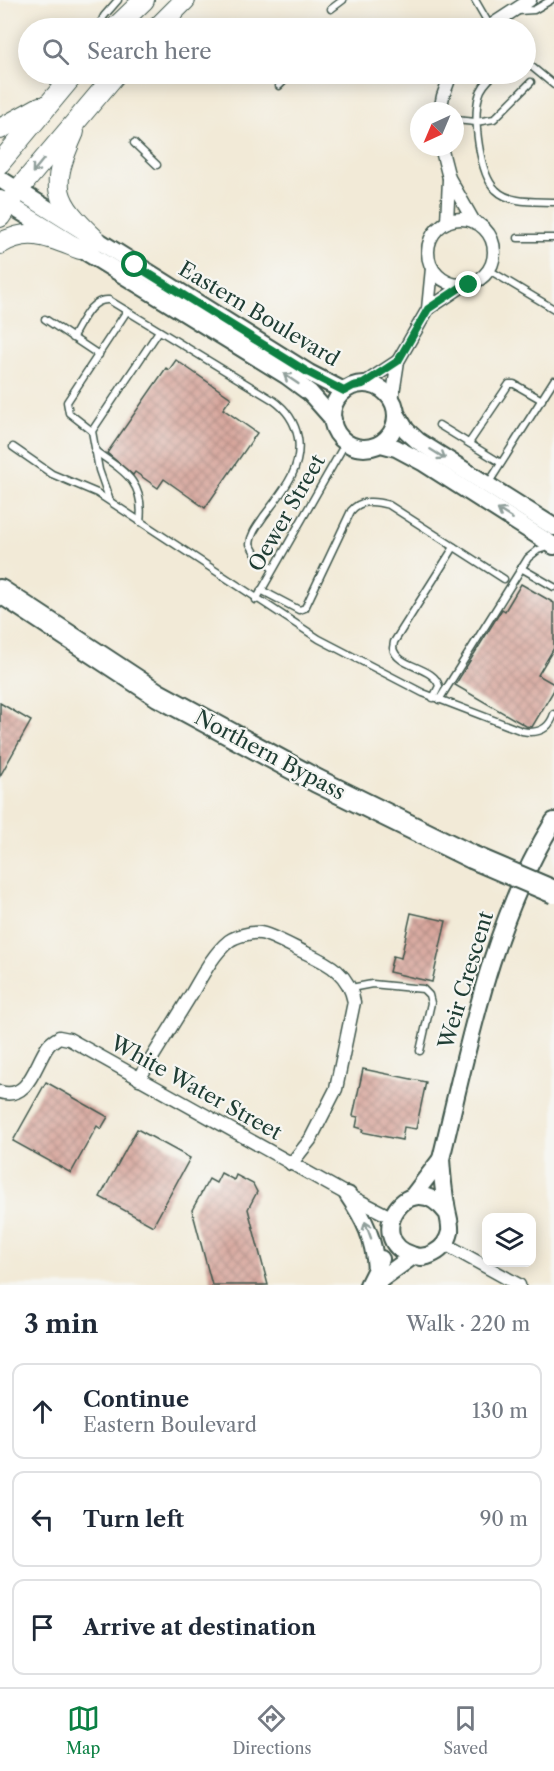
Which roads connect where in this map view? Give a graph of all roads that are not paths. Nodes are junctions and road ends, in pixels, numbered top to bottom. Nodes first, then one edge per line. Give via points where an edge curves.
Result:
1 (118, 0) edge
2 (144, 0) edge
3 (185, 0) edge
4 (343, 0) edge
5 (475, 0) edge
6 (530, 0) edge
7 (550, 0) edge
8 (331, 9) dead end
9 (512, 11) junction
10 (103, 18) edge
11 (125, 18) edge
12 (167, 18) edge
13 (484, 18) edge
14 (502, 18) edge
15 (536, 71) edge
16 (65, 84) edge
17 (107, 84) edge
18 (447, 84) edge
19 (486, 84) edge
20 (529, 84) edge
21 (554, 85) edge
22 (49, 102) junction
23 (442, 102) edge
24 (86, 108) junction
25 (464, 121) edge
26 (476, 122) junction
27 (0, 129) edge
28 (134, 143) dead end
29 (443, 156) edge
30 (0, 163) edge
31 (157, 165) dead end
32 (449, 178) junction
33 (0, 179) edge
34 (554, 202) edge
35 (7, 203) edge
36 (447, 222) junction
37 (474, 222) junction
38 (518, 238) dead end
39 (554, 238) edge
40 (0, 244) edge
41 (89, 245) junction
42 (432, 268) junction
43 (489, 270) junction
44 (464, 285) junction
45 (428, 309) junction
46 (554, 309) edge
47 (128, 311) junction
48 (45, 319) dead end
49 (159, 331) junction
50 (72, 338) junction
51 (99, 355) junction
52 (398, 361) junction
53 (554, 380) edge
54 (363, 384) junction
55 (344, 391) junction
56 (542, 400) junction
57 (394, 407) junction
58 (333, 419) junction
59 (439, 425) dead end
60 (92, 431) junction
61 (346, 442) junction
62 (469, 442) junction
63 (381, 444) junction
64 (13, 447) dead end
65 (94, 451) junction
66 (501, 463) junction
67 (487, 485) junction
68 (111, 503) junction
69 (140, 522) junction
70 (554, 527) edge
71 (554, 546) edge
72 (453, 547) junction
73 (521, 568) junction
74 (273, 569) junction
75 (504, 579) dead end
76 (554, 588) edge
77 (261, 590) junction
78 (0, 591) edge
79 (256, 600) junction
80 (436, 699) junction
81 (554, 714) edge
82 (554, 821) edge
83 (554, 892) edge
84 (351, 988) junction
85 (420, 1051) dead end
86 (139, 1079) junction
87 (0, 1092) edge
88 (441, 1159) junction
89 (291, 1164) junction
90 (348, 1195) junction
91 (412, 1197) junction
92 (447, 1213) junction
93 (391, 1217) junction
94 (392, 1236) junction
95 (445, 1244) junction
96 (413, 1256) junction
97 (375, 1277) edge
98 (368, 1285) edge
99 (519, 1285) edge

1 - 10 lane
2 - 11 main road
3 - 12 main road
4 - 8 lane
5 - 13 lane
6 - 9 street
7 - 9 lane via 534,10
9 - 14 street
15 - 21 lane
16 - 22 main road
17 - 24 main road
18 - 23 street
19 - 26 lane via 481,90
20 - 26 lane via 499,116
22 - 27 main road
22 - 30 main road
24 -> 35 main road
24 - 41 main road via 60,166 59,186 63,202
25 - 26 lane
26 - 34 lane via 484,171 496,190 519,200
28 - 31 lane
29 - 32 street
32 - 36 street
32 - 37 street
33 - 35 street, Eastern Boulevard
35 - 41 street, Eastern Boulevard
36 - 37 street
36 - 42 street via 438,228 428,247
37 - 43 street via 487,231 492,241 493,263
38 - 39 lane
40 - 41 main road via 20,235 38,235
41 - 55 street, Eastern Boulevard
58 -> 41 street, Eastern Boulevard via 294,381
42 - 44 street via 447,282
42 - 45 street
43 - 44 street via 479,280
43 - 46 lane
44 - 45 street
45 - 52 street
47 - 49 lane
47 - 50 lane via 109,300 99,301
47 - 51 lane
48 - 50 lane
49 - 60 lane
49 - 74 lane via 273,400 295,427 299,443 297,465 251,536 252,549
50 - 51 lane
51 - 60 lane via 66,406 72,416
52 - 54 street
52 - 57 street
53 - 56 lane
54 - 55 street, Eastern Boulevard
54 - 57 street via 382,389
55 - 58 street, Eastern Boulevard via 333,409
56 - 62 lane via 509,384
56 - 66 lane
57 - 63 street via 393,431
57 -> 67 street via 406,430 418,441
58 - 61 street, Eastern Boulevard via 339,436
59 - 62 lane
60 - 65 lane
61 - 63 street via 363,448
61 - 74 lane, Oewer Street
62 - 66 lane
71 -> 63 street via 423,463
64 - 68 lane via 52,474
65 - 68 lane
65 - 69 lane via 137,489 142,502
66 - 67 lane
67 - 70 street
68 - 69 lane
69 - 79 lane
71 - 73 lane via 538,550
72 - 75 lane
72 - 77 lane via 388,505 367,502 351,511 305,608 298,610
72 - 80 lane via 393,648 398,657 436,679
73 - 76 lane
73 - 80 lane
74 - 77 lane, Oewer Street
77 - 79 lane, Oewer Street
78 - 83 highway, Northern Bypass, bridge via 158,695 316,781
79 - 80 lane via 328,644
80 - 81 lane via 531,733 546,728
82 - 88 street, Weir Crescent via 538,846 488,972
84 - 85 lane via 372,984 423,989 431,1003
84 - 86 street via 321,960 260,933 230,940 201,978
84 - 89 street via 354,1002 336,1089 310,1140
86 - 87 street, White Water Street via 59,1037 49,1044 22,1089 15,1093
86 - 89 street, White Water Street
88 - 91 street
88 - 92 street
89 - 90 street, White Water Street
90 - 93 street, White Water Street
97 -> 90 street via 375,1256 367,1225
91 - 92 street via 431,1198
91 - 93 street via 403,1201
92 - 95 street via 450,1223
93 - 94 street
94 - 96 street via 396,1245
94 - 97 street
95 - 96 street via 430,1255
95 - 99 street
96 - 97 street
97 - 98 street

